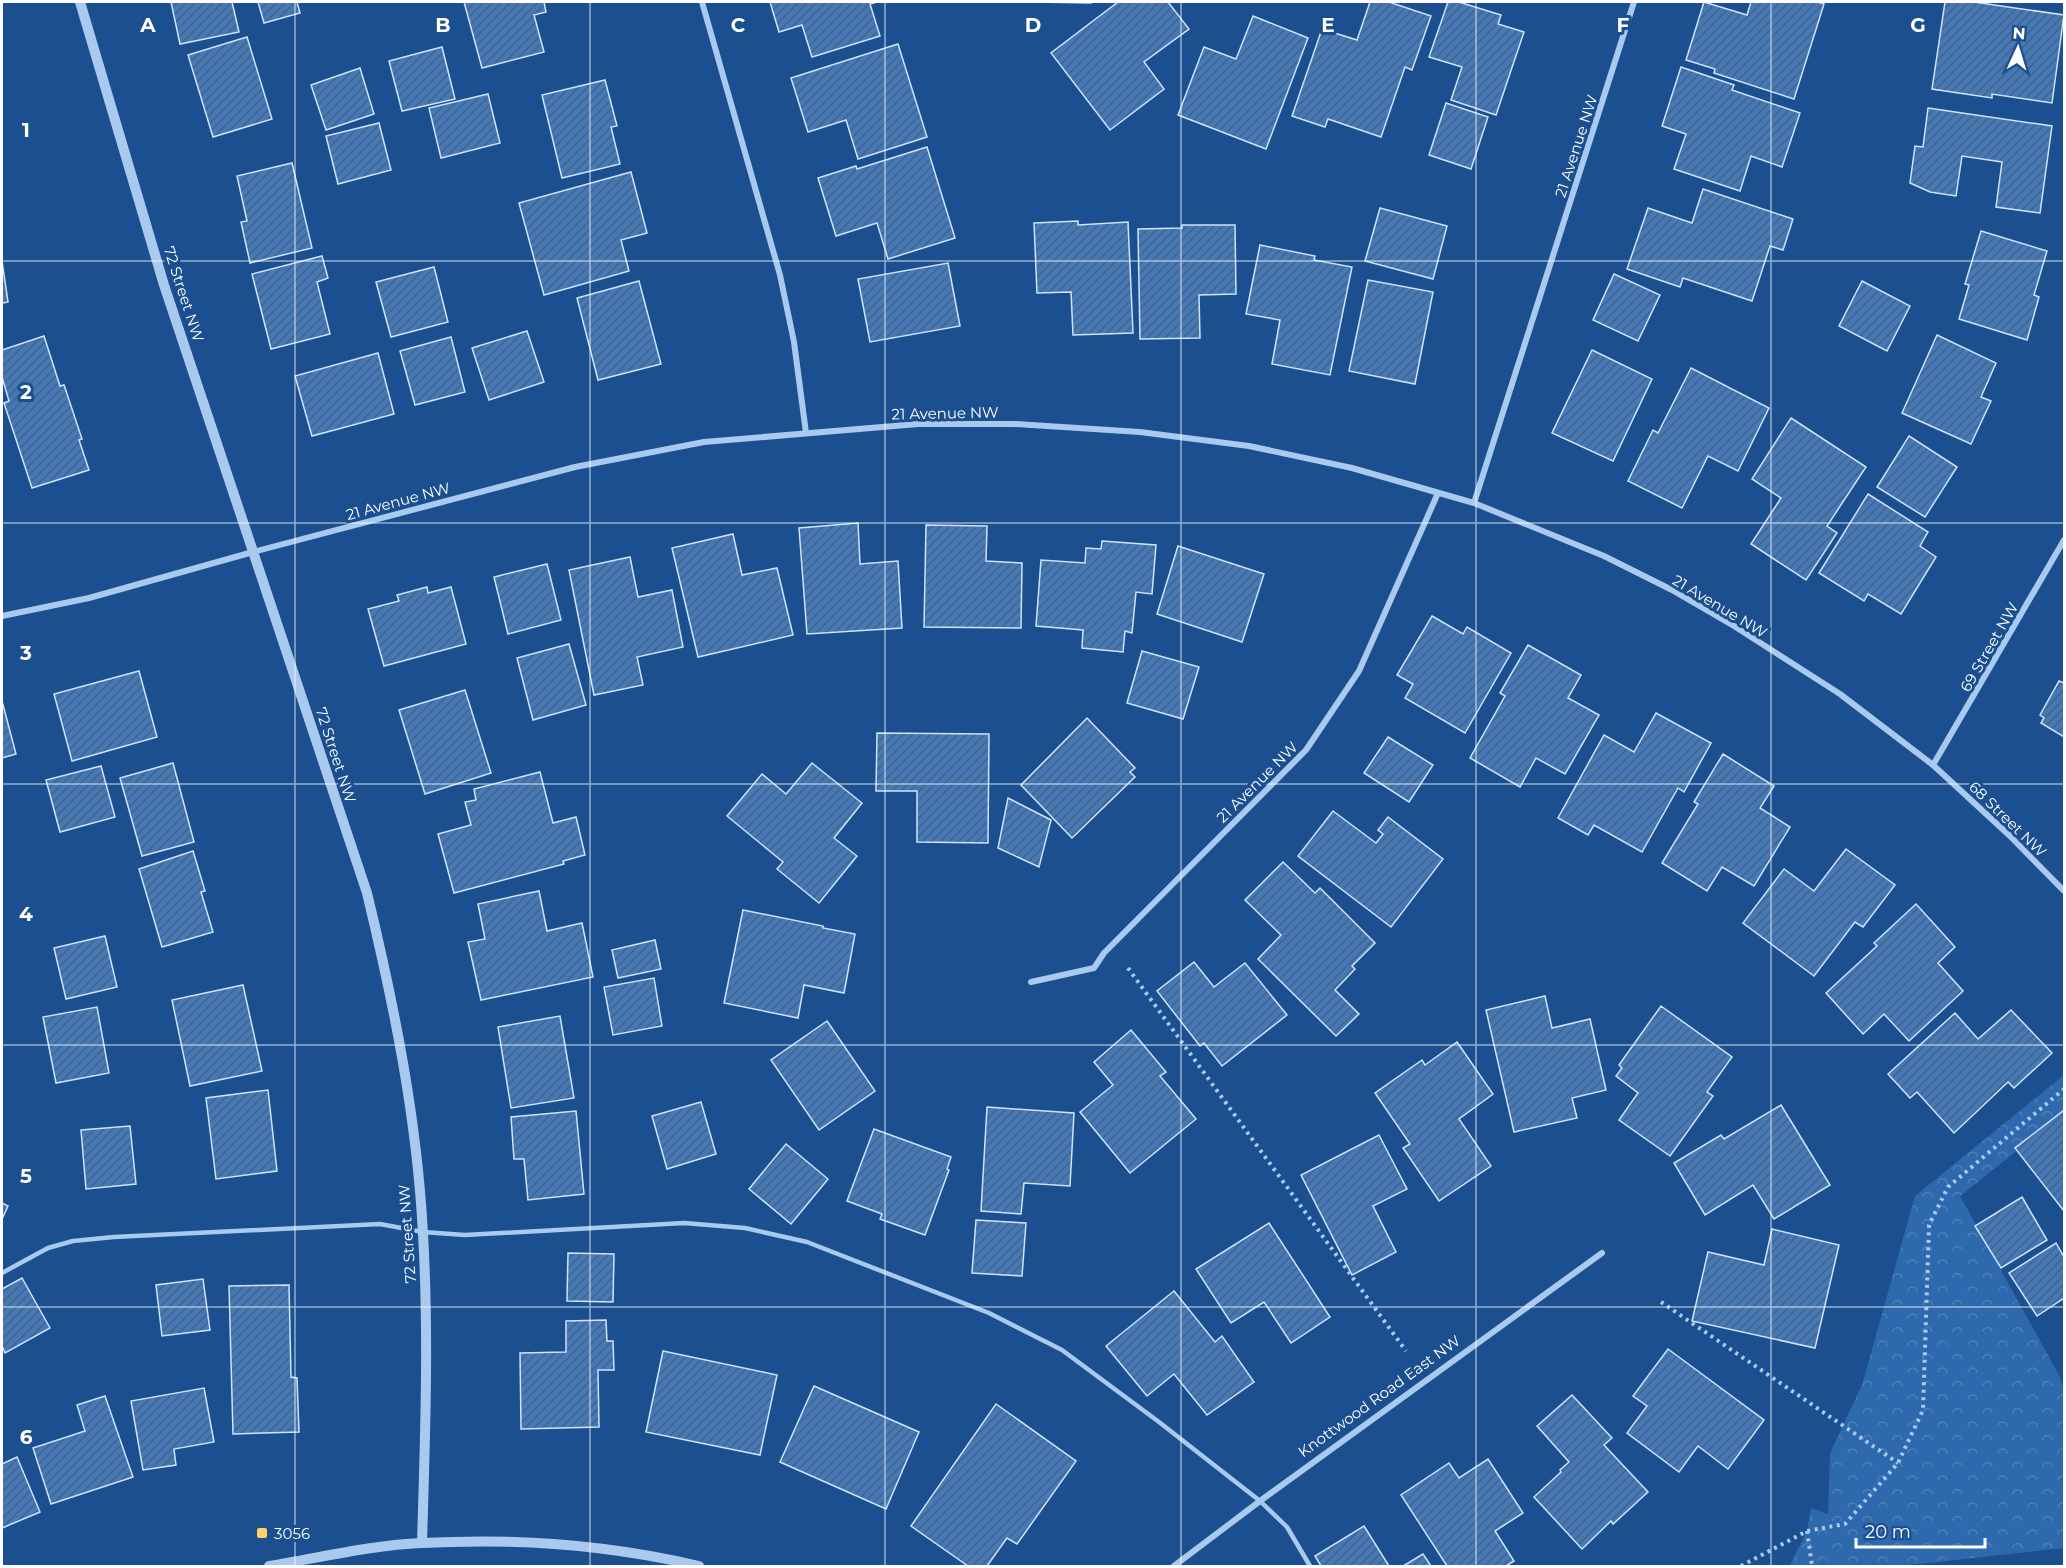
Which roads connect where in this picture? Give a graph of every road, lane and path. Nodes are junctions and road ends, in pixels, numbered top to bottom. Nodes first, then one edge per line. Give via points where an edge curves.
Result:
1 (80, 2) edge
2 (702, 2) edge
3 (1634, 2) edge
4 (806, 433) junction
5 (1438, 493) junction
6 (1474, 503) junction
7 (2064, 540) edge
8 (253, 552) junction
9 (2, 616) edge
10 (1934, 765) junction
11 (2064, 891) edge
12 (1128, 968) dead end
13 (1031, 982) dead end
14 (2064, 1089) edge
15 (423, 1233) junction
16 (1602, 1253) dead end
17 (2, 1274) edge
18 (1661, 1302) dead end
19 (1406, 1351) dead end
20 (1898, 1463) junction
21 (1260, 1501) junction
22 (1807, 1531) junction
23 (422, 1543) junction
24 (268, 1566) edge
25 (699, 1566) edge
26 (1174, 1566) edge
27 (1310, 1566) edge
28 (1741, 1566) edge
29 (1812, 1566) edge

1 - 8 street, 72 Street NW via 164,285
2 - 4 street via 780,275
3 - 6 street, 21 Avenue NW
4 - 5 street, 21 Avenue NW via 918,424 1140,432 1248,446 1352,468
4 - 8 street, 21 Avenue NW via 704,442 575,467
5 - 6 street, 21 Avenue NW
5 - 13 street, 21 Avenue NW via 1359,671 1306,750 1104,952 1094,968
6 - 10 street, 21 Avenue NW via 1604,556 1672,590 1840,694
7 - 10 street, 69 Street NW
8 - 9 street, 21 Avenue NW via 89,598
8 - 15 street, 72 Street NW via 367,893 404,1068
10 - 11 street, 68 Street NW
12 - 19 path
14 - 20 path via 1948,1187 1929,1224 1923,1410
15 - 17 lane via 380,1224 114,1237 48,1248
15 - 21 lane via 465,1235 684,1224 745,1228 807,1242 989,1313 1062,1350
15 - 23 street, 72 Street NW via 426,1398
16 - 21 street, Knottwood Road East NW
18 - 20 path
20 - 22 path via 1845,1524
21 - 26 street, Knottwood Road East NW
21 - 27 lane via 1287,1527
22 - 28 path
22 - 29 path
23 - 24 street
23 - 25 street via 553,1544

